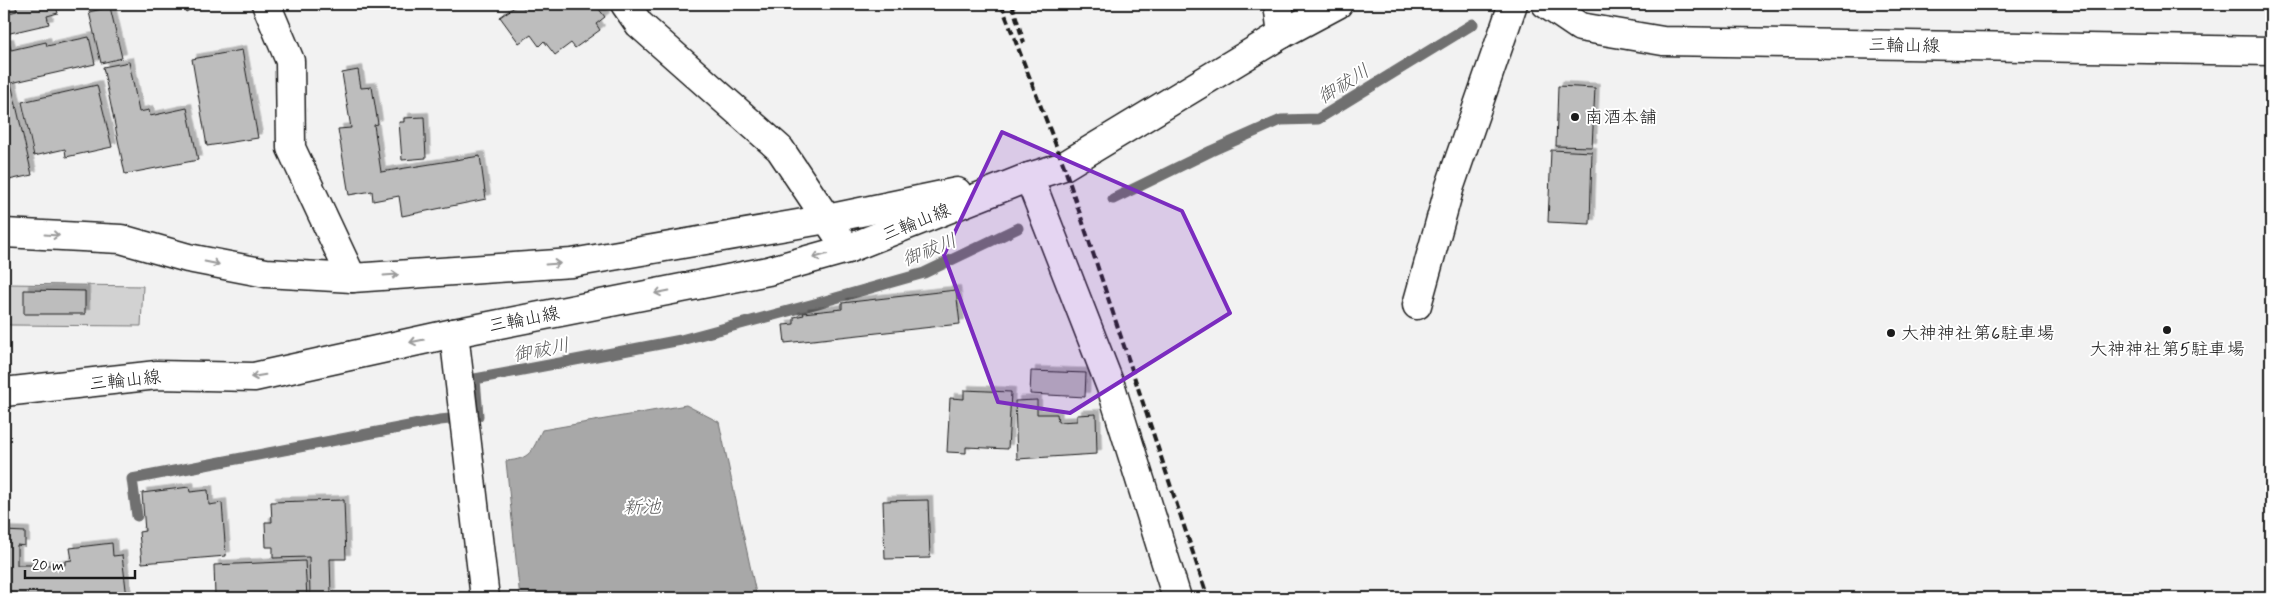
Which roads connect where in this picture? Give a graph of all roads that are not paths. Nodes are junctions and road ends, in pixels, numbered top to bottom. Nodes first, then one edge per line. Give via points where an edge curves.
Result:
1 (266, 4) edge
2 (625, 4) edge
3 (1278, 4) edge
4 (1338, 4) edge
5 (1513, 4) edge
6 (1546, 4) edge
7 (1282, 34) junction
8 (2271, 51) edge
9 (1029, 177) junction
10 (827, 219) junction
11 (4, 233) edge
12 (847, 249) junction
13 (352, 278) junction
14 (1417, 305) dead end
15 (454, 333) junction
16 (4, 392) edge
17 (485, 598) edge
18 (1177, 598) edge

1 - 13 main road via 290,61 291,148
2 - 10 main road via 639,24 780,148
3 - 7 main road
4 - 7 main road, 三輪山線
5 - 14 main road via 1450,186
6 - 8 main road, 三輪山線 via 1580,27 1663,41
7 - 9 main road, 三輪山線 via 1064,166
9 - 10 main road, 三輪山線
9 - 12 main road, 三輪山線
9 - 18 main road via 1112,390
10 - 12 main road
13 -> 10 main road, 三輪山線 via 572,262
11 -> 13 main road, 三輪山線 via 121,239 188,258 266,273
12 -> 15 main road, 三輪山線 via 768,271
15 -> 16 main road, 三輪山線 via 254,377 157,375
15 - 17 main road

